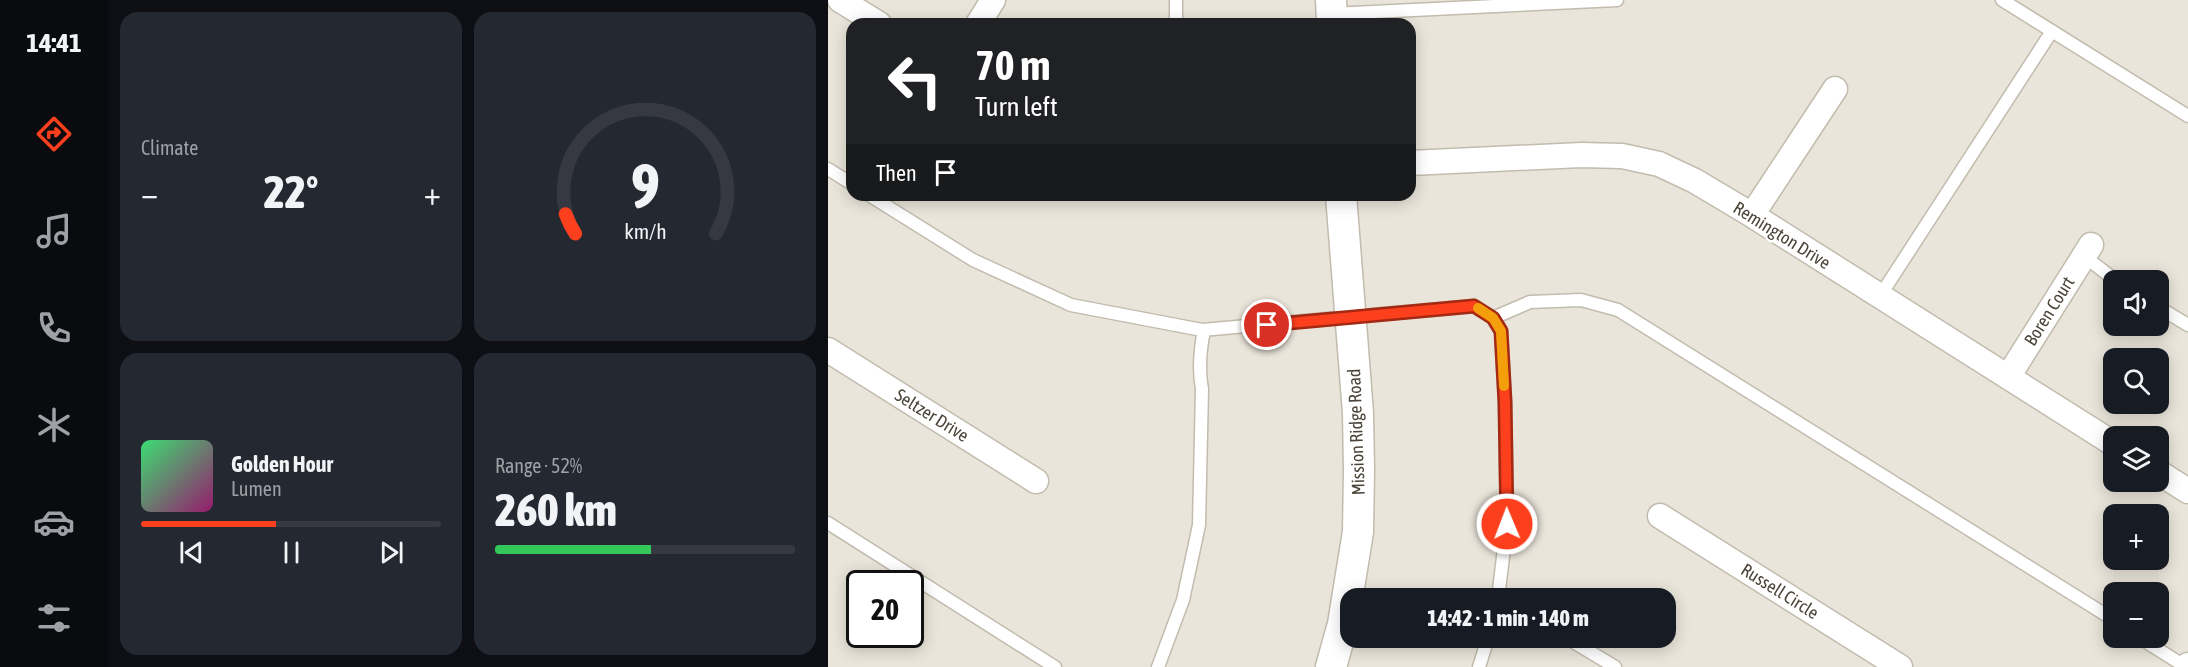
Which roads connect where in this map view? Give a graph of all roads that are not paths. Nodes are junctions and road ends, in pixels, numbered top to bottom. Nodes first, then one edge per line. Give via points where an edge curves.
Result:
1 (840, 0) edge
2 (993, 0) edge
3 (1176, 0) edge
4 (1617, 0) edge
5 (2002, 0) edge
6 (1332, 13) edge
7 (869, 18) edge
8 (982, 18) edge
9 (1176, 18) edge
10 (2052, 32) junction
11 (1835, 89) dead end
12 (2188, 116) edge
13 (1416, 163) edge
14 (828, 169) edge
15 (846, 180) edge
16 (878, 201) edge
17 (1341, 201) edge
18 (1752, 215) junction
19 (2087, 251) joint
20 (2105, 270) edge
21 (1880, 296) junction
22 (2169, 314) edge
23 (1351, 318) junction
24 (1493, 318) junction
25 (2188, 325) edge
26 (1204, 330) junction
27 (828, 350) edge
28 (2008, 377) junction
29 (2103, 437) edge
30 (2169, 479) edge
31 (1036, 481) dead end
32 (2188, 491) edge
33 (1660, 516) dead end
34 (828, 523) edge
35 (1501, 588) edge
36 (2103, 613) edge
37 (1485, 648) edge
38 (1584, 648) edge
39 (2157, 648) edge
40 (2187, 666) edge
41 (1055, 667) edge
42 (1158, 667) edge
43 (1331, 667) edge
44 (1479, 667) edge
45 (1615, 667) edge
46 (1900, 667) edge

1 - 7 street
2 - 8 street
3 - 9 lane
4 - 6 lane
5 - 10 lane
10 - 12 lane
10 - 21 lane
11 - 18 street
13 - 18 street, Remington Drive via 1623,156 1659,164
14 - 15 lane
16 - 26 lane via 973,261 1071,305
17 - 23 street, Mission Ridge Road
18 - 21 street, Remington Drive
19 - 20 lane
19 - 28 street, Boren Court
21 - 28 street, Remington Drive
22 - 25 lane
23 - 24 lane via 1474,306
23 - 26 lane
23 - 43 street, Mission Ridge Road via 1358,413 1358,532 1343,624
24 - 35 lane via 1501,331 1505,402 1507,524
24 - 36 lane via 1530,302 1581,300 1618,309
26 - 42 lane via 1199,373 1203,388 1199,525 1183,600
27 - 31 street, Seltzer Drive
28 - 29 street, Remington Drive
30 - 32 street
33 - 46 street, Russell Circle
34 - 41 lane
37 - 44 lane
38 - 45 lane
39 - 40 lane

